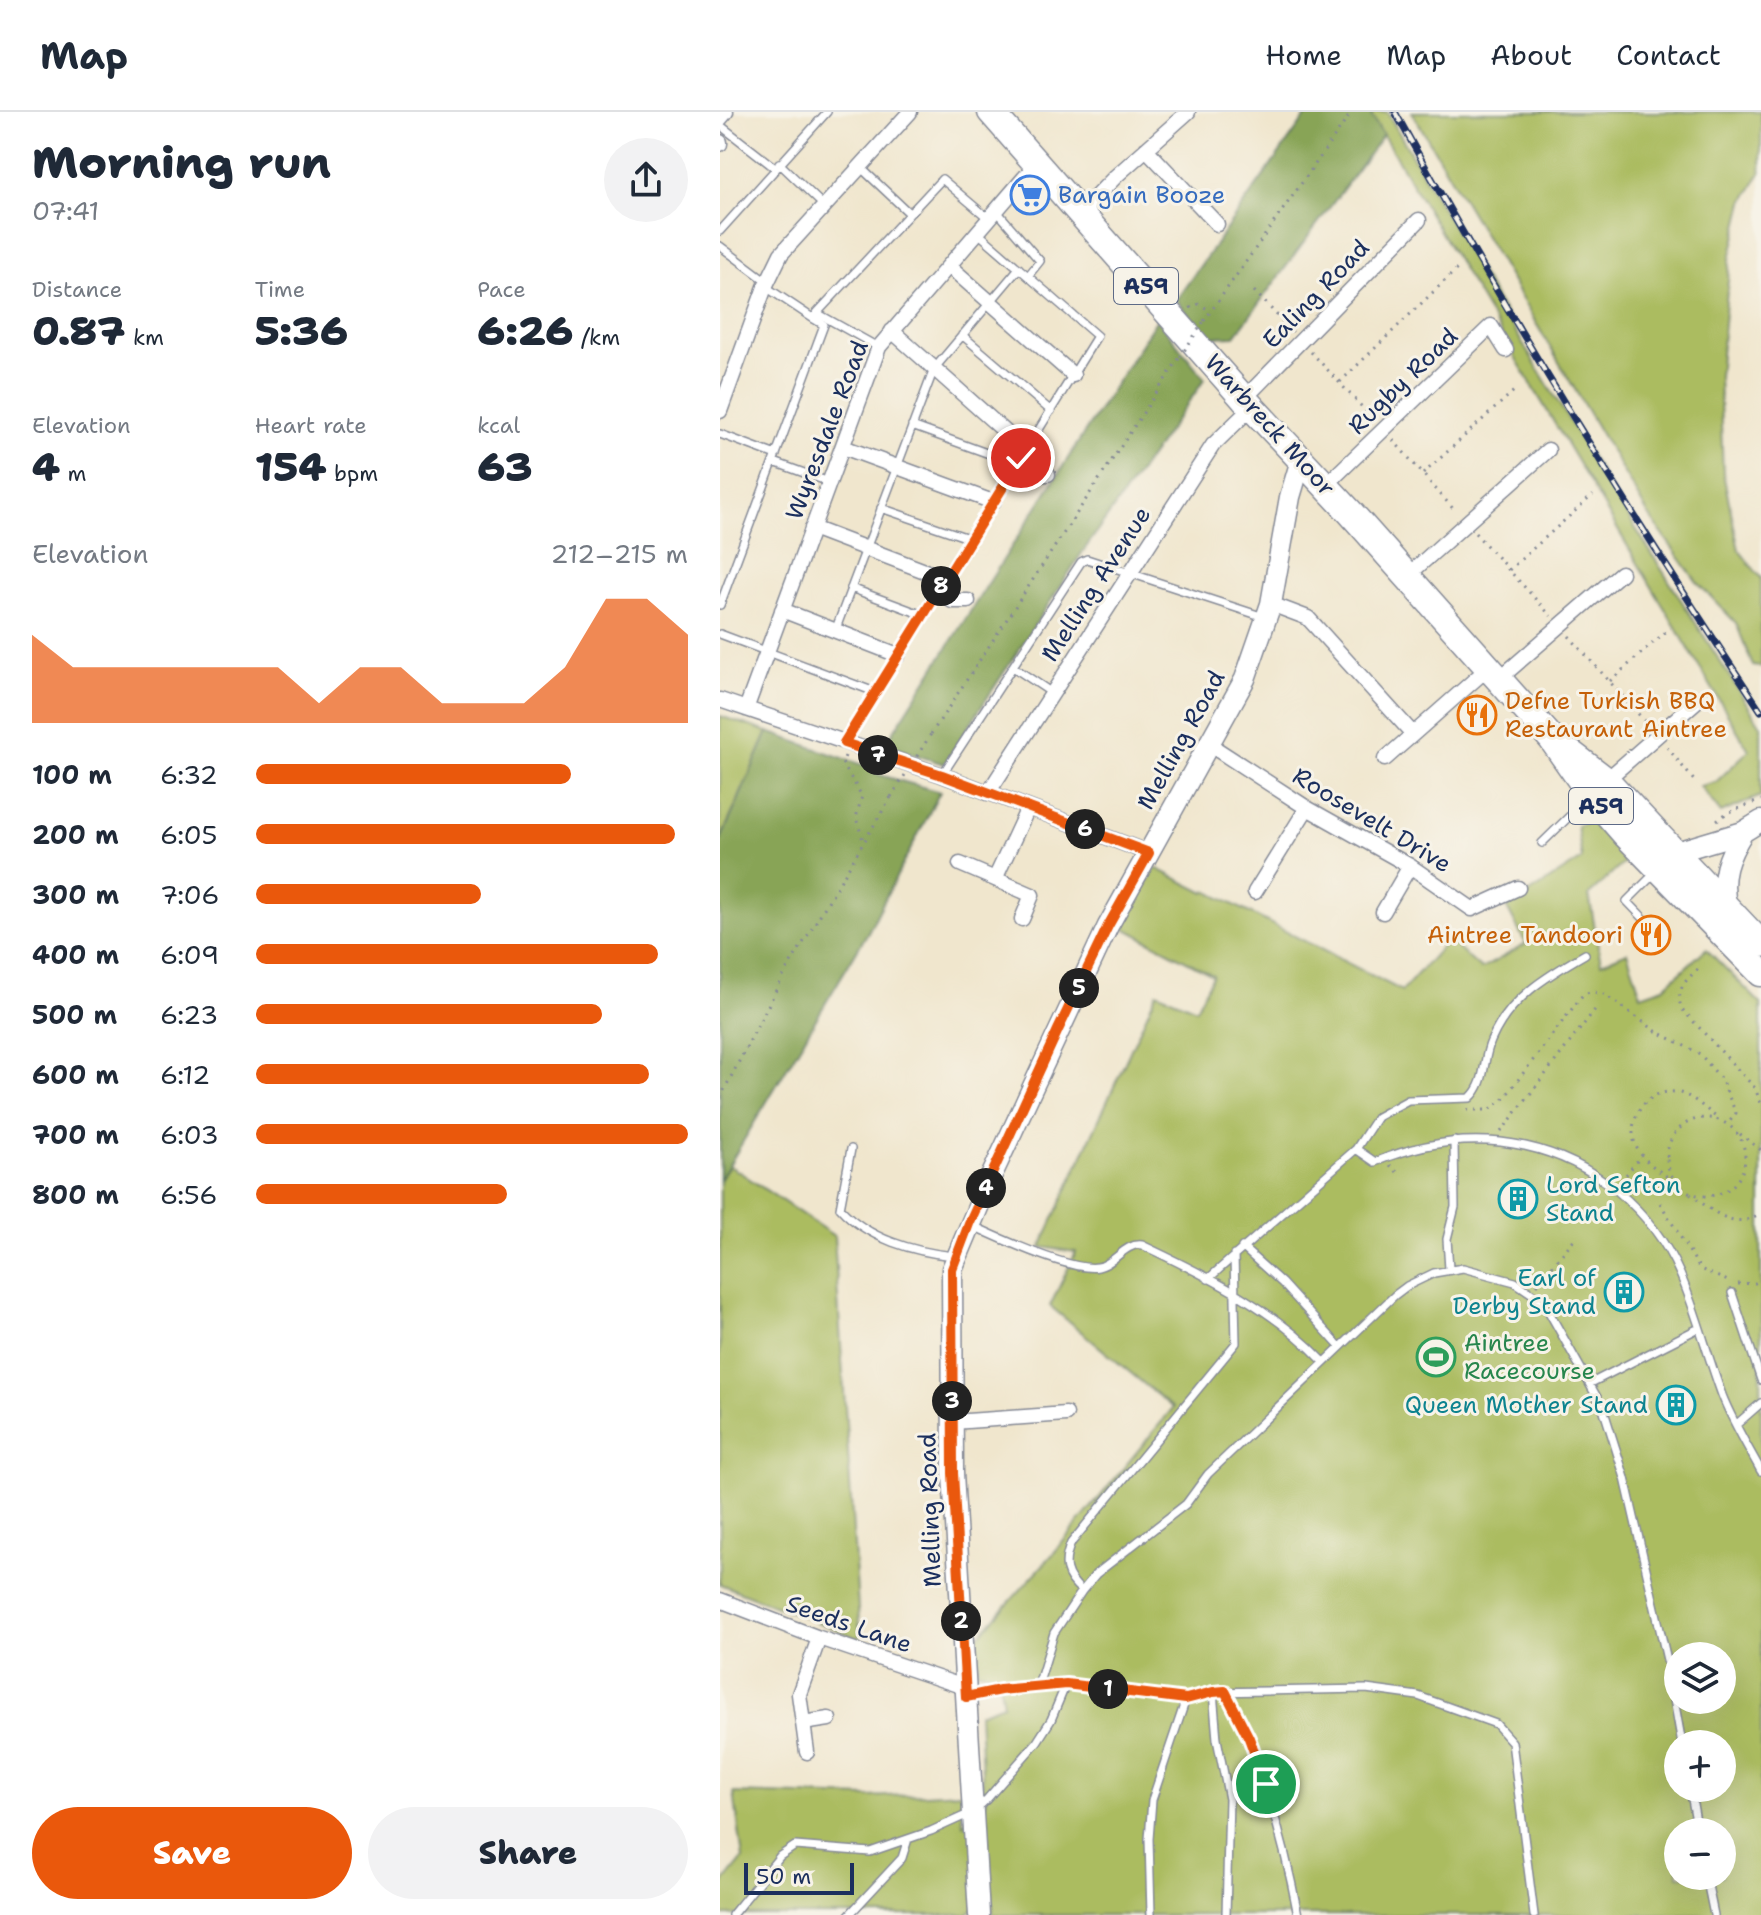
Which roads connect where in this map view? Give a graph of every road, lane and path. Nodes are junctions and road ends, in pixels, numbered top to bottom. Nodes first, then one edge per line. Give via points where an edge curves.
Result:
1 (726, 112) edge
2 (827, 112) edge
3 (910, 112) edge
4 (1188, 112) edge
5 (1352, 112) edge
6 (994, 113) edge
7 (720, 122) edge
8 (1146, 149) junction
9 (1037, 163) junction
10 (777, 166) junction
11 (859, 166) junction
12 (824, 206) junction
13 (1081, 212) junction
14 (909, 213) junction
15 (992, 214) junction
16 (1419, 220) dead end
17 (1217, 224) dead end
18 (720, 231) edge
19 (977, 232) junction
20 (720, 246) edge
21 (949, 266) junction
22 (1019, 268) junction
23 (1458, 268) dead end
24 (1028, 276) junction
25 (766, 285) junction
26 (1254, 291) dead end
27 (990, 302) junction
28 (816, 316) junction
29 (892, 331) junction
30 (962, 335) junction
31 (1301, 341) junction
32 (879, 347) junction
33 (1506, 350) dead end
34 (934, 369) junction
35 (1073, 375) junction
36 (1340, 382) junction
37 (1516, 389) dead end
38 (1248, 403) junction
39 (720, 411) edge
40 (1051, 411) junction
41 (912, 426) junction
42 (1384, 430) junction
43 (720, 434) edge
44 (843, 447) junction
45 (1026, 450) junction
46 (1548, 450) dead end
47 (775, 458) junction
48 (1301, 460) junction
49 (897, 467) junction
50 (1025, 473) junction
51 (1048, 474) dead end
52 (1423, 474) junction
53 (829, 482) junction
54 (1325, 486) junction
55 (1593, 495) dead end
56 (993, 502) junction
57 (881, 508) junction
58 (1466, 523) junction
59 (812, 528) junction
60 (971, 539) junction
61 (866, 548) junction
62 (1509, 570) junction
63 (1621, 573) dead end
64 (1129, 574) junction
65 (1406, 577) junction
66 (946, 579) junction
67 (851, 588) junction
68 (968, 601) dead end
69 (720, 605) edge
70 (782, 610) junction
71 (1269, 611) junction
72 (923, 615) junction
73 (1560, 625) junction
74 (1670, 628) dead end
75 (835, 631) junction
76 (720, 634) edge
77 (767, 652) junction
78 (898, 655) junction
79 (1013, 667) junction
80 (1493, 673) junction
81 (1609, 682) junction
82 (875, 692) junction
83 (1052, 693) junction
84 (1700, 698) dead end
85 (720, 700) edge
86 (746, 709) junction
87 (1413, 734) junction
88 (1658, 736) junction
89 (1207, 743) junction
90 (847, 744) junction
91 (1385, 759) dead end
92 (942, 775) junction
93 (1696, 783) dead end
94 (1599, 788) junction
95 (988, 793) junction
96 (1028, 808) junction
97 (1307, 808) junction
98 (1761, 821) edge
99 (1743, 832) junction
100 (864, 843) junction
101 (1542, 843) dead end
102 (1149, 853) junction
103 (1667, 861) junction
104 (960, 864) dead end
105 (1410, 866) junction
106 (995, 879) junction
107 (1518, 888) dead end
108 (1255, 892) dead end
109 (1727, 907) junction
110 (1383, 912) dead end
111 (1022, 919) dead end
112 (1654, 929) dead end
113 (1761, 944) edge
114 (1585, 954) dead end
115 (1698, 969) dead end
116 (1761, 973) edge
117 (1597, 1007) dead end
118 (720, 1098) edge
119 (1761, 1104) edge
120 (1466, 1110) dead end
121 (1718, 1118) junction
122 (1508, 1122) dead end
123 (1727, 1125) junction
124 (1737, 1132) junction
125 (1454, 1141) junction
126 (851, 1149) dead end
127 (1356, 1149) junction
128 (1761, 1150) edge
129 (1641, 1156) junction
130 (1384, 1159) junction
131 (1397, 1172) dead end
132 (1676, 1183) junction
133 (1615, 1188) junction
134 (1688, 1192) junction
135 (1660, 1203) dead end
136 (1761, 1214) edge
137 (969, 1224) junction
138 (1575, 1238) dead end
139 (1242, 1247) junction
140 (1234, 1255) junction
141 (956, 1256) junction
142 (1449, 1269) junction
143 (1208, 1279) junction
144 (1761, 1280) edge
145 (1531, 1293) junction
146 (1732, 1293) dead end
147 (1235, 1294) junction
148 (1699, 1328) junction
149 (1340, 1347) junction
150 (1324, 1362) junction
151 (1761, 1380) edge
152 (1591, 1383) junction
153 (1761, 1403) edge
154 (1066, 1414) dead end
155 (953, 1422) junction
156 (1737, 1424) junction
157 (1761, 1471) edge
158 (1082, 1591) junction
159 (720, 1600) edge
160 (819, 1638) junction
161 (1066, 1684) junction
162 (1038, 1686) junction
163 (1225, 1691) junction
164 (965, 1692) junction
165 (1213, 1692) junction
166 (1186, 1699) junction
167 (829, 1719) dead end
168 (803, 1723) junction
169 (1679, 1730) edge
170 (807, 1752) dead end
171 (973, 1812) junction
172 (908, 1839) junction
173 (1709, 1890) edge
174 (732, 1915) edge
175 (849, 1915) edge
176 (979, 1915) edge
177 (1151, 1915) edge
178 (1226, 1915) edge
179 (1298, 1915) edge
180 (1534, 1915) edge
181 (1714, 1915) edge

1 - 7 street
2 - 10 lane
3 - 11 street
4 - 8 street
5 - 100 path, bridge via 1204,321
6 - 9 highway, Warbreck Moor / A59
7 - 10 lane
8 - 13 street
8 - 17 street
9 - 13 highway, Warbreck Moor / A59
9 - 15 street, Wyresdale Road
10 - 12 lane
10 - 18 lane
11 - 12 street
11 - 14 lane
12 - 25 street via 781,254
13 - 38 highway, Warbreck Moor / A59
14 - 15 lane via 942,179
14 - 28 lane
15 - 19 street, Wyresdale Road
15 - 24 lane via 1040,261
16 - 31 street, Ealing Road
19 - 21 street, Wyresdale Road
19 - 22 lane
20 - 25 lane
21 - 27 street
21 - 29 street, Wyresdale Road
22 - 24 lane
22 - 27 lane
23 - 36 path
24 - 35 lane via 1097,336
25 - 28 lane
25 - 39 street
26 - 31 path
27 - 30 lane
27 - 35 street
28 - 32 lane
28 - 47 lane via 824,325
29 - 32 street, Wyresdale Road
29 - 34 street
30 - 34 lane
30 - 40 lane
31 - 36 path
31 - 38 street, Ealing Road
32 - 44 street, Wyresdale Road
33 - 42 street, Rugby Road via 1491,326
34 - 41 lane
34 - 45 street
35 - 40 lane
36 - 42 path
37 - 52 path
38 - 48 highway, Warbreck Moor / A59
38 - 64 street, Melling Avenue via 1213,445
40 - 45 lane
41 - 49 lane
41 - 50 lane
42 - 52 path
42 - 54 street, Rugby Road
43 - 47 lane
44 - 49 street
44 - 53 street, Wyresdale Road
45 - 50 street
46 - 58 street
47 - 53 lane
47 - 69 lane
48 - 54 highway, Warbreck Moor / A59
48 - 71 street, Melling Road
49 - 56 street
49 - 57 lane
50 - 51 street
50 - 56 lane
52 - 58 path
53 - 59 street, Wyresdale Road
54 - 65 highway, Warbreck Moor / A59
55 - 62 path
56 - 60 lane
57 - 60 lane
57 - 61 lane
58 - 62 path
58 - 65 street
59 - 61 street
59 - 70 street, Wyresdale Road
60 - 66 lane
61 - 66 street
61 - 67 lane
62 - 73 path
63 - 73 street
64 - 71 lane
64 - 79 lane via 1087,559 1081,562
64 - 83 street, Melling Avenue
65 - 80 highway, Warbreck Moor / A59
66 - 68 street via 950,607
66 - 72 lane
67 - 72 lane
67 - 75 lane
70 - 75 street
70 - 77 street, Wyresdale Road
71 - 87 street via 1308,618
71 - 89 street, Melling Road via 1245,679
72 - 78 lane
73 - 80 street
73 - 81 path
74 - 81 path
75 - 78 street
76 - 77 lane
77 - 82 lane
77 - 86 street, Wyresdale Road
78 - 82 lane
79 - 83 lane
79 - 92 lane
80 - 87 street
80 - 94 highway, Warbreck Moor / A59
81 - 88 path
82 - 90 lane
83 - 95 street, Melling Avenue
84 - 88 street
85 - 86 street
86 - 90 street
87 - 91 street
88 - 93 path
88 - 94 street
89 - 97 street, Roosevelt Drive
89 - 102 street, Melling Road
90 - 92 street
90 - 100 path via 842,763 862,796 856,818
92 - 95 street
94 - 101 lane
94 - 103 highway, Warbreck Moor / A59
95 - 96 street
96 - 102 street
96 - 106 street
97 - 105 street, Roosevelt Drive
97 - 108 street
98 - 99 street
99 - 103 street
99 - 109 street via 1724,875
100 - 118 path via 785,973
102 - 137 street, Melling Road via 1108,926
103 - 109 highway, A59
103 - 112 lane via 1627,901
103 - 116 highway, A59
104 - 106 street
105 - 107 street, Roosevelt Drive via 1472,909
105 - 110 street
106 - 111 street via 1032,895
109 - 113 highway, A59
114 - 127 lane via 1544,977 1507,1015 1490,1043 1479,1090 1470,1098 1408,1100 1377,1117
115 - 119 path via 1681,985 1681,1008 1755,1088
117 - 122 path
120 - 123 path via 1489,1110 1502,1101 1581,997 1593,992 1700,1054 1721,1079 1736,1113
121 - 123 path
121 - 129 path via 1683,1094 1653,1096 1633,1124
121 - 132 path via 1693,1120 1673,1134 1666,1160
123 - 124 path
124 - 128 path
124 - 134 path via 1745,1156 1737,1181 1714,1195
125 - 130 lane
125 - 133 lane via 1536,1149 1572,1162
125 - 142 lane
126 - 141 lane via 840,1208 855,1224 922,1253
127 - 130 lane via 1375,1162
127 - 139 lane
129 - 132 path
129 - 133 path
130 - 131 path
132 - 134 path
133 - 148 lane via 1669,1253
134 - 136 path via 1722,1218 1748,1220
135 - 144 path via 1700,1269 1732,1283
137 - 141 street, Melling Road
137 - 143 lane via 1027,1251 1093,1268 1142,1245
138 - 145 path
139 - 140 lane
139 - 149 lane
140 - 143 lane
140 - 147 lane
141 - 155 street, Melling Road via 951,1282
142 - 145 lane via 1491,1274
142 - 149 lane via 1407,1286
143 - 147 lane
145 - 152 lane via 1549,1312
146 - 151 lane
147 - 150 lane via 1271,1315
147 - 158 lane via 1236,1343 1071,1543 1066,1570
148 - 152 lane
148 - 156 lane
149 - 150 lane
150 - 158 lane via 1208,1474 1186,1504 1096,1574
152 - 169 lane via 1635,1512
153 - 156 lane
154 - 155 street
155 - 164 street, Melling Road
156 - 157 lane
158 - 162 lane via 1054,1633
159 - 160 street, Seeds Lane
160 - 164 street, Seeds Lane
160 - 168 street via 799,1694
161 - 162 lane
161 - 166 lane
161 - 171 lane via 1037,1742
162 - 164 lane
163 - 165 lane
163 - 179 lane via 1266,1784
163 - 180 lane via 1366,1689 1418,1696 1496,1724 1512,1742
164 - 171 street, Melling Road
165 - 166 lane
165 - 178 lane via 1229,1799
166 - 177 lane via 1152,1800
167 - 168 street
168 - 170 street
171 - 172 lane
171 - 176 street, Melling Road
172 - 174 lane via 870,1852 795,1846 780,1856
172 - 175 lane via 902,1858
173 - 181 lane

